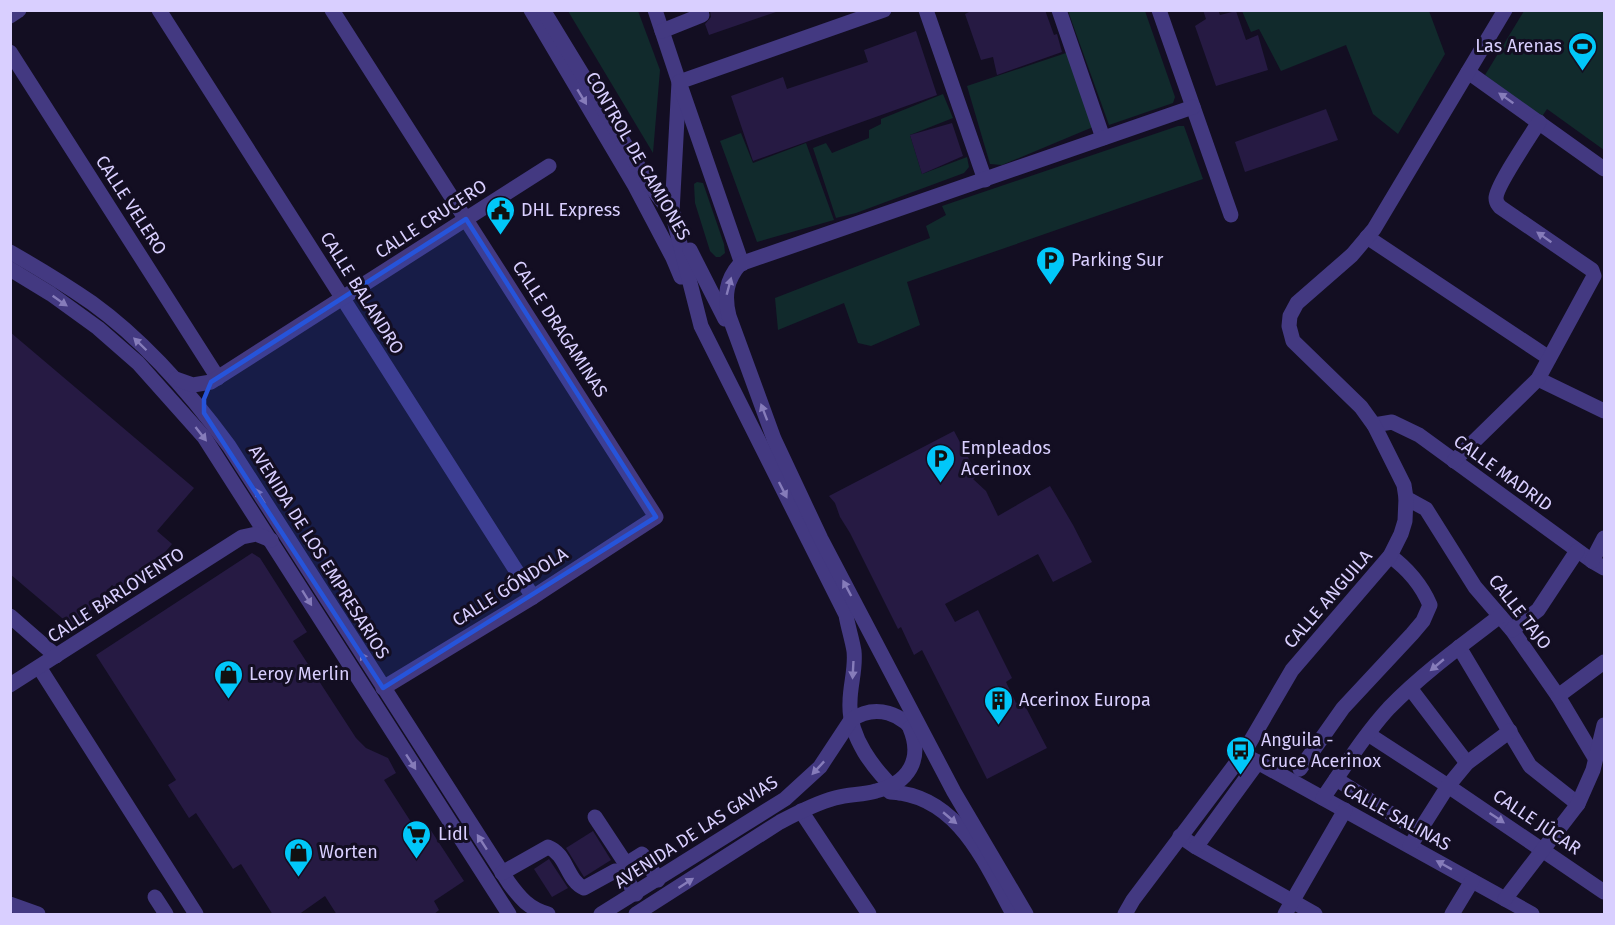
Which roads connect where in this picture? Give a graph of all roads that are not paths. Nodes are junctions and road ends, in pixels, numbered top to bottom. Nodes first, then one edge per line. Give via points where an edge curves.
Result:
1 (19, 10) edge
2 (159, 10) edge
3 (332, 10) edge
4 (531, 10) edge
5 (543, 10) edge
6 (655, 10) edge
7 (884, 10) edge
8 (926, 10) edge
9 (1059, 10) edge
10 (1159, 10) edge
11 (1505, 10) edge
12 (702, 15) dead end
13 (10, 16) edge
14 (662, 31) junction
15 (10, 52) edge
16 (1468, 72) junction
17 (679, 82) junction
18 (1193, 107) junction
19 (1539, 122) junction
20 (1103, 138) junction
21 (549, 166) dead end
22 (1605, 169) edge
23 (985, 180) junction
24 (672, 212) junction
25 (1231, 215) dead end
26 (466, 219) junction
27 (1367, 237) junction
28 (10, 252) edge
29 (741, 264) junction
30 (10, 269) edge
31 (343, 299) junction
32 (701, 326) junction
33 (742, 351) junction
34 (1549, 358) junction
35 (174, 378) junction
36 (1538, 379) junction
37 (215, 380) junction
38 (1605, 411) edge
39 (204, 413) junction
40 (1374, 425) junction
41 (1454, 461) junction
42 (1406, 498) junction
43 (252, 511) junction
44 (656, 517) joint
45 (242, 537) junction
46 (1605, 538) edge
47 (271, 540) junction
48 (1577, 551) junction
49 (1390, 556) junction
50 (1598, 565) edge
51 (532, 597) junction
52 (10, 616) edge
53 (1500, 616) junction
54 (865, 623) junction
55 (1512, 630) junction
56 (1459, 647) junction
57 (56, 656) junction
58 (1605, 662) edge
59 (39, 667) junction
60 (10, 685) edge
61 (382, 688) junction
62 (1410, 688) junction
63 (1558, 696) junction
64 (851, 720) junction
65 (908, 723) junction
66 (1509, 731) junction
67 (1603, 732) edge
68 (1368, 734) junction
69 (1243, 754) junction
70 (1258, 762) junction
71 (1467, 763) junction
72 (1598, 767) edge
73 (1300, 769) dead end
74 (1336, 779) junction
75 (1448, 786) junction
76 (895, 789) junction
77 (1323, 798) junction
78 (1578, 804) junction
79 (1345, 810) junction
80 (801, 811) junction
81 (595, 817) dead end
82 (972, 822) junction
83 (1420, 832) junction
84 (1180, 836) junction
85 (1410, 846) junction
86 (1196, 847) junction
87 (1543, 849) junction
88 (624, 868) junction
89 (502, 873) junction
90 (658, 880) junction
91 (1472, 881) junction
92 (1605, 892) edge
93 (636, 894) junction
94 (155, 897) dead end
95 (1505, 899) junction
96 (1133, 900) junction
97 (10, 904) edge
98 (1288, 908) edge
99 (193, 913) edge
100 (38, 915) edge
101 (166, 915) edge
102 (509, 915) edge
103 (548, 915) edge
104 (601, 915) edge
105 (636, 915) edge
106 (869, 915) edge
107 (1013, 915) edge
108 (1026, 915) edge
109 (1120, 915) edge
110 (1125, 915) edge
111 (1315, 915) edge
112 (1452, 915) edge
113 (1532, 915) edge

1 - 13 street
2 - 31 street, CALLE BALANDRO
3 - 26 street, CALLE DRAGAMINAS
4 -> 32 street, CONTROL DE CAMIONES via 635,186 673,258
5 - 24 street via 651,187
6 - 14 street
7 - 17 street
8 - 23 street
9 - 20 street
10 - 18 street
11 - 16 street
12 - 14 street
14 - 17 street
15 - 37 street, CALLE VELERO
19 -> 16 street
16 - 27 street
17 - 24 street
17 - 29 street
18 - 20 street
18 - 25 street
19 - 22 street
34 -> 19 street via 1594,273 1500,207 1496,200
20 - 23 street
21 - 26 street, CALLE CRUCERO
23 - 29 street
24 - 32 street
24 - 33 street
26 - 31 street, CALLE CRUCERO
26 - 44 street, CALLE DRAGAMINAS
27 - 34 street
27 - 40 street, CALLE ANGUILA via 1297,303 1288,326 1293,341 1361,407
35 -> 28 street, AVENIDA DE LOS EMPRESARIOS via 94,305
33 -> 29 street via 725,301 733,273
30 -> 43 street, AVENIDA DE LOS EMPRESARIOS via 98,328 138,363 204,437
31 - 37 street, CALLE CRUCERO
31 - 51 street, CALLE BALANDRO
32 -> 64 street via 846,615 854,651
54 -> 33 street via 774,439
34 - 36 street
35 - 37 street via 193,385
35 - 39 street, AVENIDA DE LOS EMPRESARIOS
36 - 38 street
36 - 41 street
37 - 39 street via 204,399
61 -> 39 street, AVENIDA DE LOS EMPRESARIOS via 229,446
40 - 41 street, CALLE MADRID via 1392,422 1419,435
40 - 42 street, CALLE ANGUILA via 1397,467
41 - 48 street, CALLE MADRID
42 - 49 street, CALLE ANGUILA via 1405,521
42 - 53 street, CALLE TAJO via 1426,509 1475,587
43 - 45 street via 250,525
43 - 47 street, AVENIDA DE LOS EMPRESARIOS
44 - 51 street, CALLE GÓNDOLA
45 - 47 street via 256,534
45 - 57 street, CALLE BARLOVENTO
46 - 50 street
47 -> 102 street, AVENIDA DE LOS EMPRESARIOS
48 - 50 street, CALLE MADRID
48 - 55 street via 1538,610
49 - 69 street, CALLE ANGUILA via 1292,670
49 - 73 street via 1402,565 1430,605 1423,621 1343,708
51 - 61 street, CALLE GÓNDOLA
52 - 57 street
53 - 55 street, CALLE TAJO
53 - 56 street
54 - 65 street via 879,665
54 - 82 street
55 - 63 street, CALLE TAJO
56 -> 62 street
56 - 66 street
57 - 59 street, CALLE BARLOVENTO
58 - 63 street
59 - 60 street, CALLE BARLOVENTO
59 - 99 street
89 -> 61 street, AVENIDA DE LOS EMPRESARIOS
62 - 68 street
62 - 71 street
63 - 72 street, CALLE TAJO
64 - 65 street via 879,711
64 - 76 street via 859,743
64 -> 90 street, AVENIDA DE LAS GAVIAS via 820,767 785,799
65 - 76 street via 916,746 914,761
65 - 82 street via 948,793
66 - 71 street
66 - 78 street via 1530,766
67 - 72 street
68 - 74 street
68 - 75 street, CALLE JÚCAR
69 - 70 street, CALLE SALINAS
69 - 84 street, CALLE ANGUILA
70 - 77 street, CALLE SALINAS
70 - 86 street
71 - 75 street
72 - 78 street
74 - 77 street
74 - 83 street
75 - 83 street
75 -> 87 street, CALLE JÚCAR
76 - 80 street, AVENIDA DE LAS GAVIAS via 834,798
76 -> 107 street via 927,802 960,826
77 - 79 street, CALLE SALINAS
78 - 87 street
79 - 85 street, CALLE SALINAS
79 - 98 street
105 -> 80 street, AVENIDA DE LAS GAVIAS
80 - 106 street
81 - 88 street
82 - 108 street
83 - 85 street
84 - 86 street
84 - 96 street, CALLE ANGUILA
91 -> 85 street, CALLE SALINAS
86 - 98 street
87 - 92 street, CALLE JÚCAR
87 - 95 street
88 - 89 street via 584,888 549,847
88 - 90 street via 642,854
88 - 93 street
89 - 103 street, AVENIDA DE LOS EMPRESARIOS via 522,901
90 - 93 street, AVENIDA DE LAS GAVIAS
91 - 95 street, CALLE SALINAS
91 - 112 street
93 - 104 street, AVENIDA DE LAS GAVIAS
94 - 101 street
95 - 113 street, CALLE SALINAS
96 - 109 street, CALLE ANGUILA
96 - 110 street, CALLE ANGUILA
97 - 100 street
98 - 111 street

